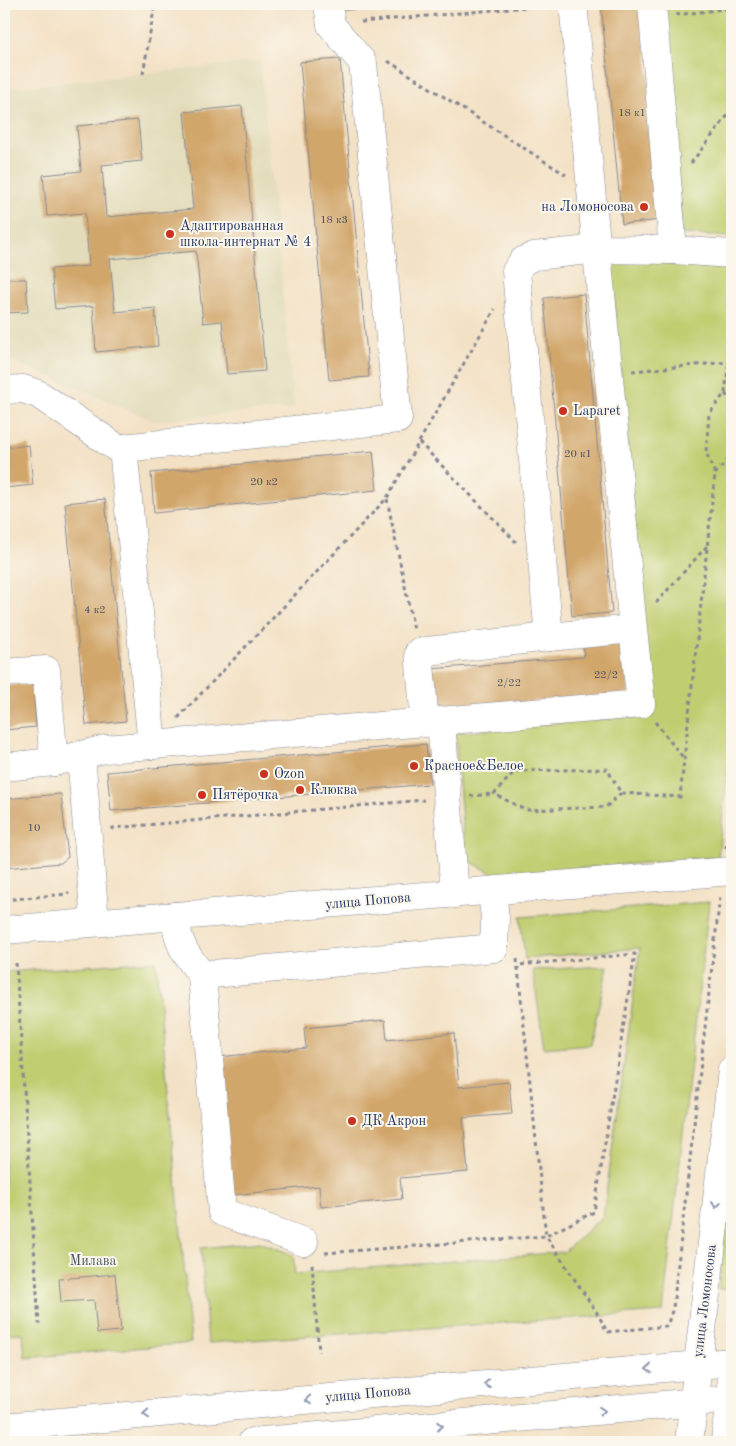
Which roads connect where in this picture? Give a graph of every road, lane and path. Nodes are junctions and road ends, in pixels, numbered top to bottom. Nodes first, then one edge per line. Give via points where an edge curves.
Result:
1 (155, 4) edge
2 (563, 4) edge
3 (732, 8) edge
4 (653, 11) edge
5 (330, 14) edge
6 (381, 57) dead end
7 (143, 74) dead end
8 (732, 110) edge
9 (592, 191) junction
10 (668, 192) junction
11 (598, 249) junction
12 (673, 250) junction
13 (732, 254) edge
14 (496, 306) dead end
15 (732, 337) edge
16 (729, 362) junction
17 (610, 373) junction
18 (4, 390) edge
19 (725, 393) junction
20 (732, 404) edge
21 (419, 442) junction
22 (732, 446) edge
23 (123, 448) junction
24 (715, 474) junction
25 (387, 498) junction
26 (708, 546) junction
27 (543, 570) junction
28 (633, 629) junction
29 (549, 637) junction
30 (419, 652) junction
31 (4, 673) edge
32 (640, 704) junction
33 (433, 722) junction
34 (152, 745) junction
35 (81, 755) junction
36 (684, 760) junction
37 (54, 762) junction
38 (4, 768) edge
39 (494, 794) junction
40 (621, 794) junction
41 (732, 796) edge
42 (448, 798) junction
43 (90, 864) junction
44 (726, 873) edge
45 (492, 891) junction
46 (455, 894) junction
47 (4, 900) edge
48 (175, 916) junction
49 (95, 922) junction
50 (4, 930) edge
51 (516, 957) dead end
52 (16, 964) dead end
53 (518, 966) junction
54 (202, 975) junction
55 (732, 1070) edge
56 (546, 1236) junction
57 (312, 1250) junction
58 (39, 1324) dead end
59 (319, 1352) dead end
60 (697, 1365) junction
61 (732, 1381) edge
62 (693, 1403) junction
63 (4, 1427) edge
64 (327, 1439) edge
65 (252, 1442) edge
66 (689, 1442) edge
67 (724, 1442) edge

1 - 7 path
2 - 5 path
2 - 9 street
3 - 4 path
4 - 10 street
5 - 23 street via 364,63 398,419
6 - 9 path
8 - 10 path
9 - 11 street
10 - 12 street
11 - 12 street
11 - 17 street
11 - 27 street via 534,256 523,261 516,272
12 - 13 street
14 - 21 path
15 - 16 path
16 - 17 path
16 - 19 path
17 - 28 street
18 - 23 street via 23,389 38,394 117,448
19 - 20 path
19 - 24 path via 709,414 706,452
21 - 25 path
21 - 27 path
22 - 24 path via 731,456
23 - 34 street
24 - 26 path
25 - 30 path
25 - 34 path
26 - 28 path
26 - 36 path
27 - 29 street
28 - 29 street
28 - 32 street
29 - 30 street
30 - 33 street
31 - 37 street via 46,670
32 - 33 street
32 - 36 path
33 - 34 street
33 - 42 street
34 - 35 street via 105,749
35 - 37 street
35 - 43 street
36 - 40 path via 680,797
37 - 38 street
39 - 40 path via 526,810 606,807
39 - 40 path via 515,771 607,770
39 - 42 path
41 - 44 path
42 - 43 path via 113,828
42 - 46 street
43 - 47 path via 67,894
43 - 49 street
44 - 45 street, улица Попова
44 - 56 path via 673,1308 667,1326 607,1332
45 - 46 street, улица Попова
45 - 54 street via 494,948
46 - 48 street, улица Попова
48 - 49 street, улица Попова
48 - 54 street via 176,932 183,951
49 - 50 street, улица Попова
51 - 53 path
52 - 58 path
53 - 56 path
53 - 56 path via 635,954 594,1212
54 - 57 street via 222,1212
55 -> 60 street, улица Ломоносова
56 - 57 path
57 - 59 path
60 - 61 street, улица Попова
60 - 62 street, улица Ломоносова
60 -> 63 street, улица Попова
61 - 62 street
61 - 67 street
64 -> 62 street
62 - 66 street, улица Ломоносова
64 - 65 street

